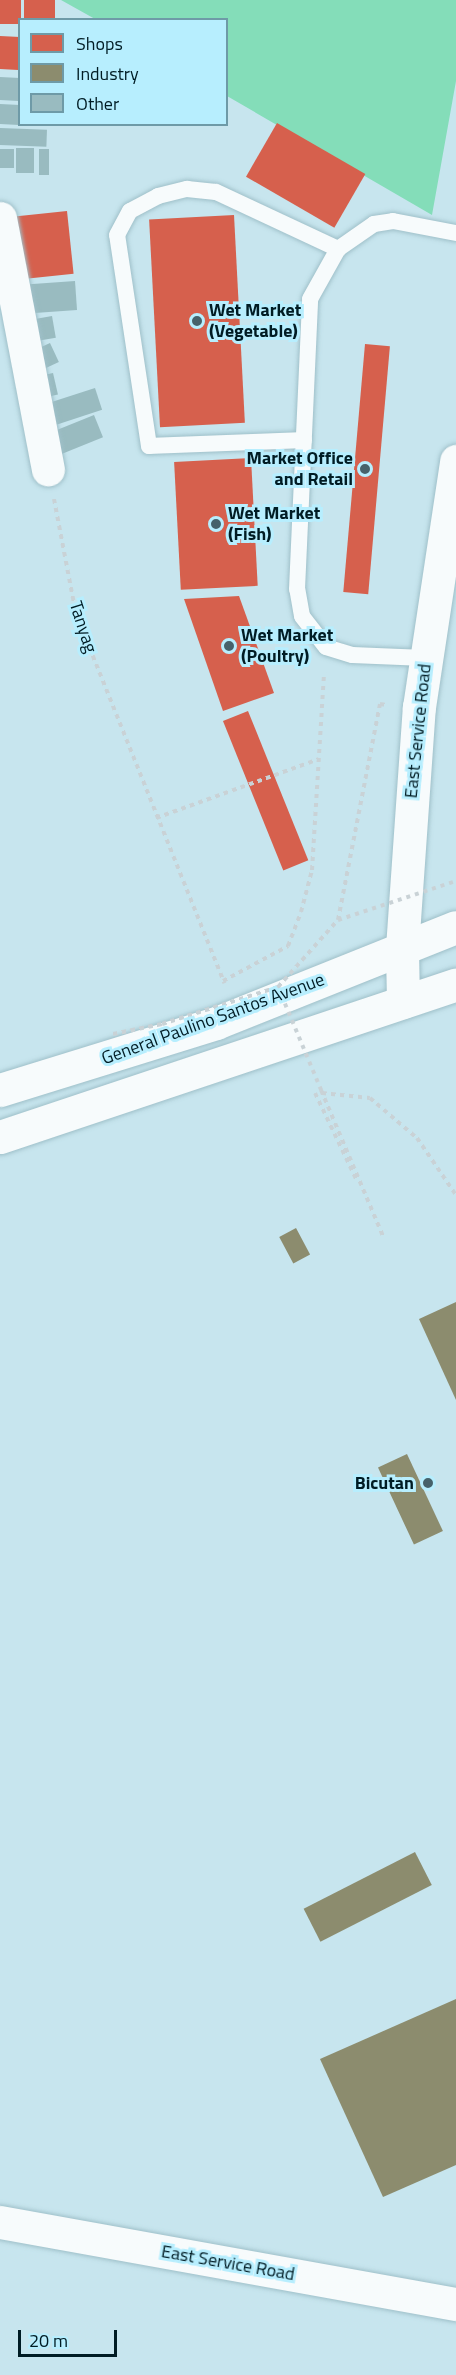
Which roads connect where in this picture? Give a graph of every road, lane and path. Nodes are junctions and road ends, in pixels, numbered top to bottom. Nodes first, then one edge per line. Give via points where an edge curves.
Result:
1 (0, 218) edge
2 (456, 233) edge
3 (338, 249) junction
4 (304, 440) junction
5 (456, 461) edge
6 (48, 469) joint
7 (326, 647) junction
8 (425, 658) junction
9 (380, 704) dead end
10 (319, 759) junction
11 (156, 818) junction
12 (456, 881) edge
13 (338, 920) junction
14 (456, 927) edge
15 (402, 948) junction
16 (223, 981) junction
17 (456, 984) edge
18 (278, 987) junction
19 (231, 1001) junction
20 (403, 1002) junction
21 (113, 1034) dead end
22 (0, 1090) edge
23 (315, 1093) dead end
24 (322, 1093) junction
25 (0, 1137) edge
26 (456, 1195) edge
27 (0, 2222) edge
28 (456, 2304) edge

1 - 6 main road
2 - 3 lane via 393,221 374,224
3 - 4 lane via 310,299
3 - 4 lane via 216,192 186,189 158,196 130,211 117,235 148,447
4 - 7 lane via 297,589 302,616
5 - 8 main road, East Service Road
6 - 11 path, Tanyag via 76,614
7 - 8 lane via 352,655
7 - 10 path
8 - 15 main road, East Service Road
9 - 13 path
10 - 11 path
10 - 16 path via 312,870 288,946
11 - 16 path, Tanyag
12 - 13 path, bridge
13 - 18 path, bridge
14 - 15 main road, General Paulino Santos Avenue
15 - 19 main road, General Paulino Santos Avenue
15 - 20 main road, East Service Road
16 - 19 path, Tanyag
17 - 20 main road
18 - 21 path, bridge via 162,1024
18 - 24 path, bridge
19 - 22 main road, General Paulino Santos Avenue via 67,1072
20 - 25 main road
23 - 24 path via 382,1236
24 - 26 path via 370,1098 417,1137
27 - 28 main road, East Service Road

